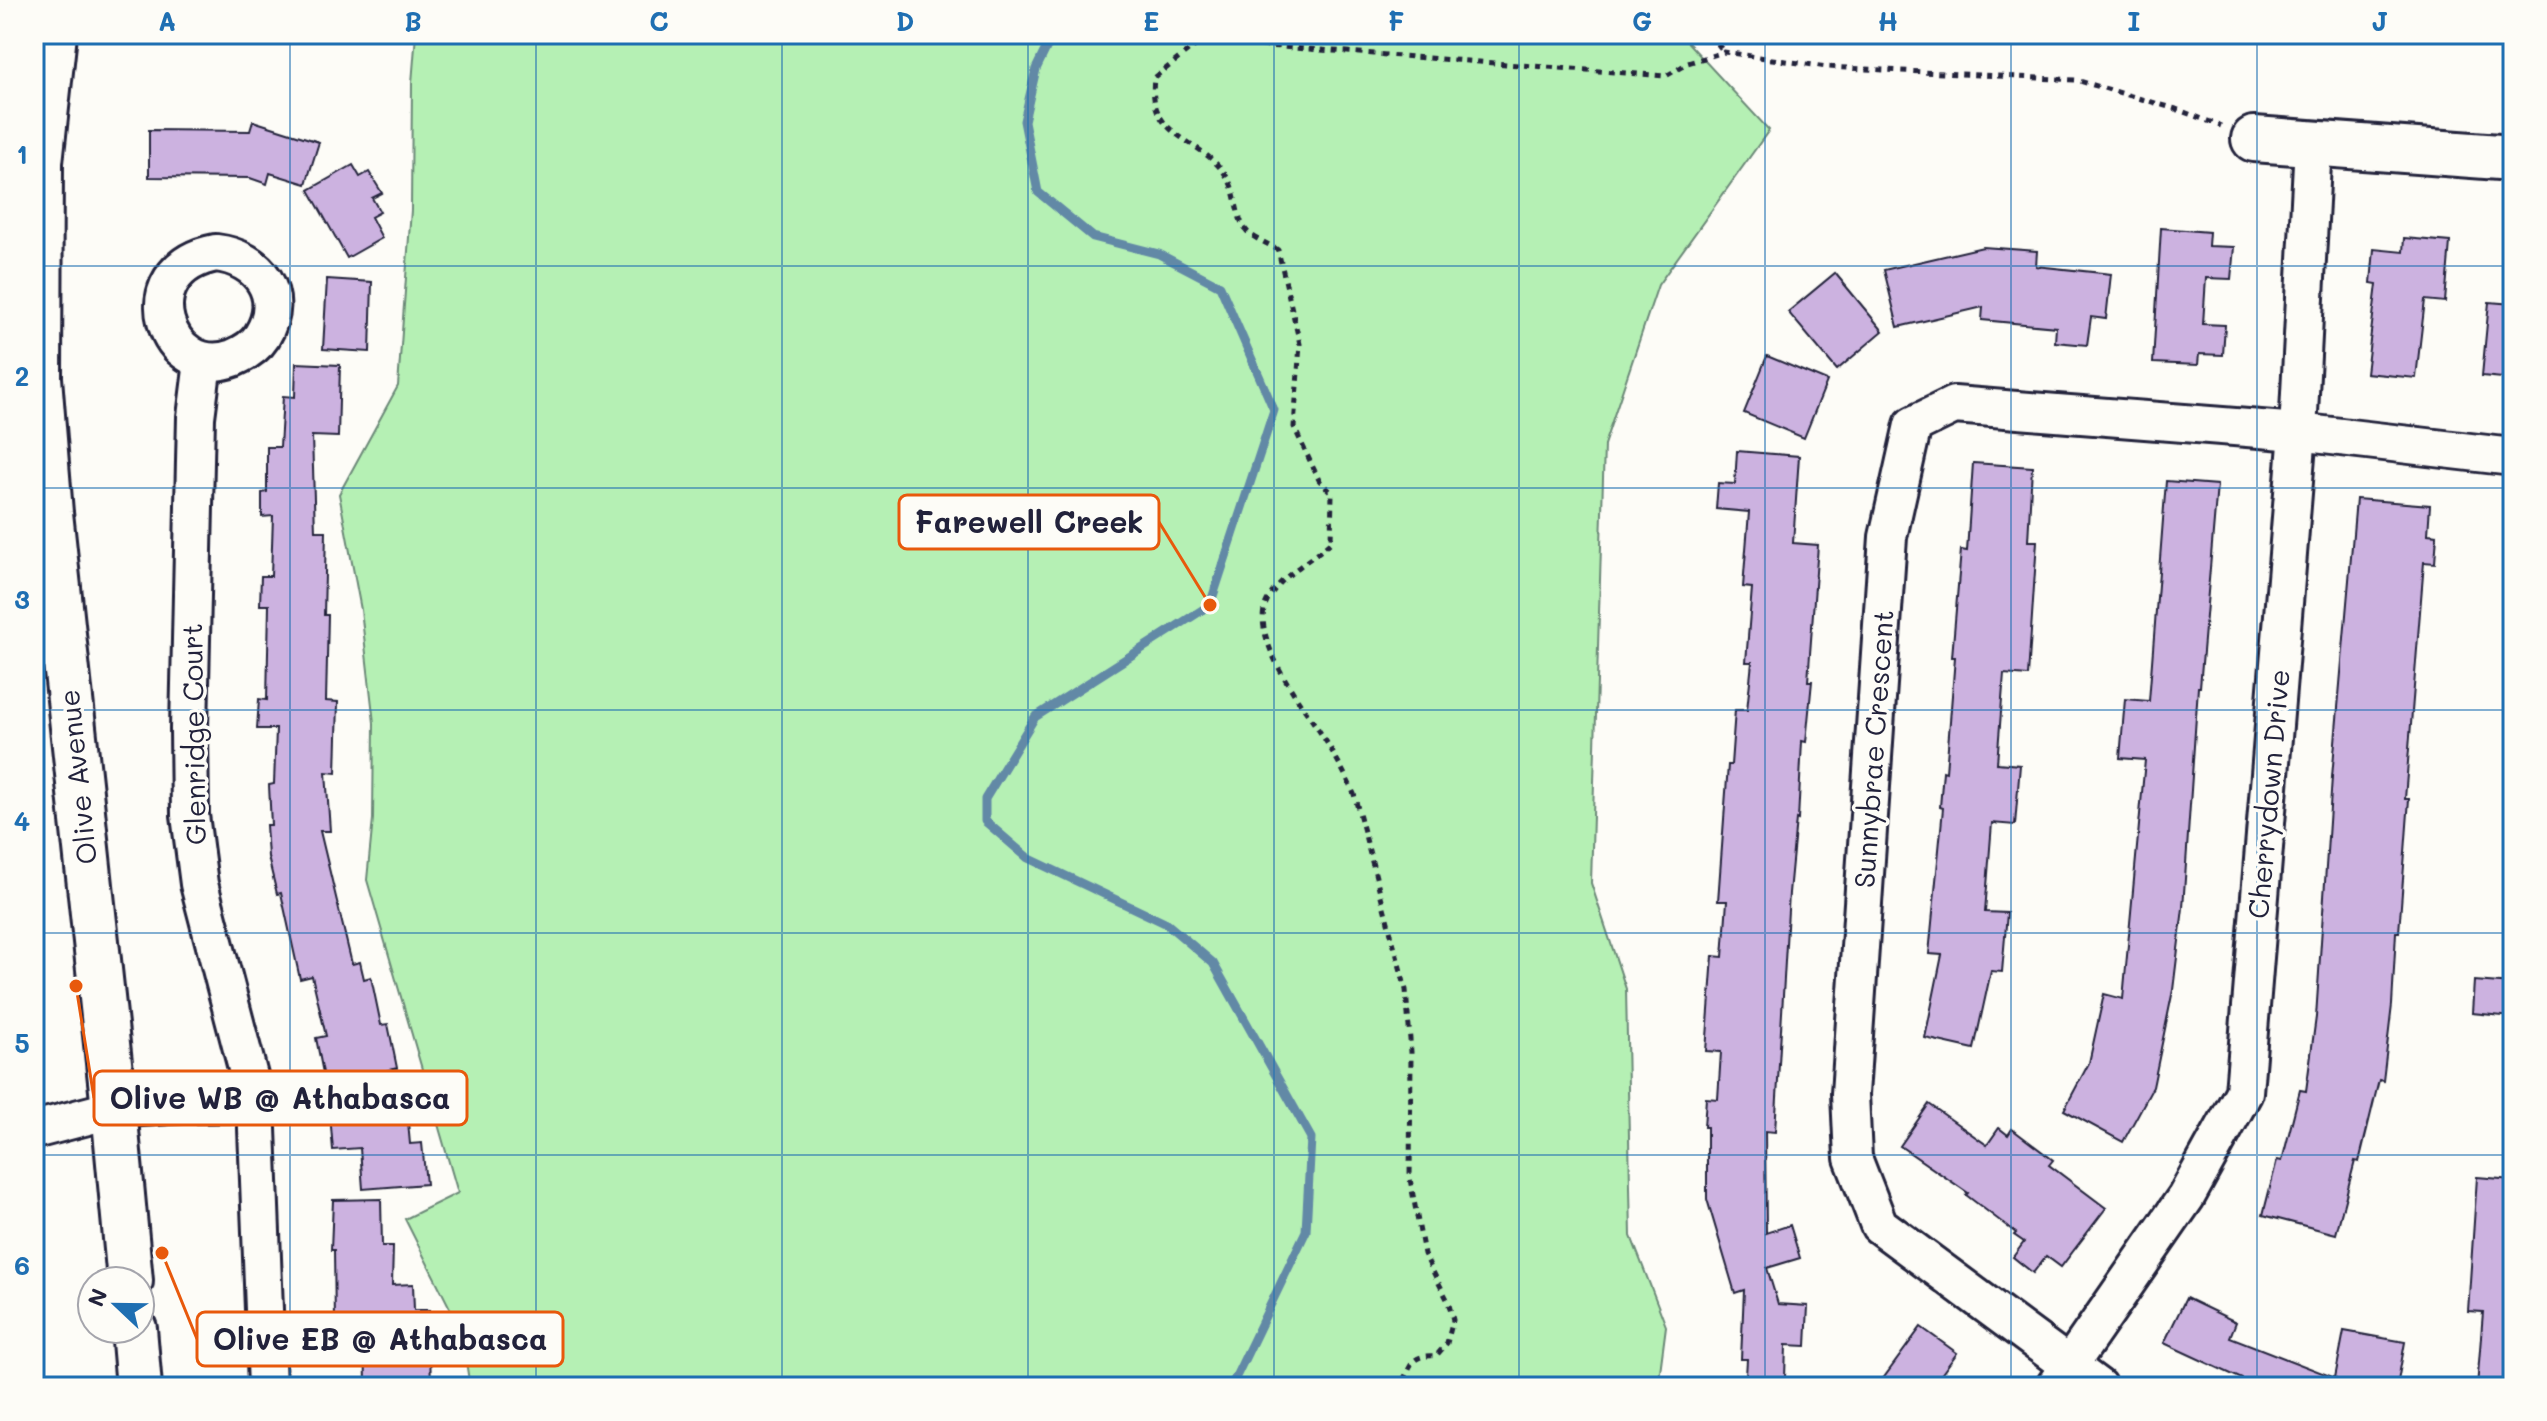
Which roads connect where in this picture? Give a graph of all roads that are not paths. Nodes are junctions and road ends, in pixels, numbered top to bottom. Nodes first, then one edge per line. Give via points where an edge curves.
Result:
1 (54, 34) edge
2 (2254, 139) road end
3 (2313, 144) junction
4 (2513, 158) edge
5 (203, 362) dead end
6 (2298, 432) junction
7 (2513, 457) edge
8 (256, 1103) junction
9 (114, 1109) junction
10 (34, 1130) edge
11 (129, 1265) edge
12 (135, 1345) edge
13 (2061, 1377) edge
14 (139, 1387) edge
15 (267, 1387) edge
16 (2098, 1387) edge

1 - 9 main road, Olive Avenue via 40,162 39,378
2 - 3 main road
3 - 4 main road
3 - 6 street, Cherrydown Drive
5 - 8 street, Glenridge Court via 196,417 190,815 199,884
6 - 7 street
6 - 13 street, Cherrydown Drive via 2244,1092 2186,1197
6 - 13 street, Sunnybrae Crescent via 1954,405 1913,425 1888,537 1850,1094 1853,1158 1879,1225
8 - 9 street
8 - 15 street, Glenridge Court
9 - 10 street
9 - 11 main road, Olive Avenue
12 - 14 main road
13 - 16 street

